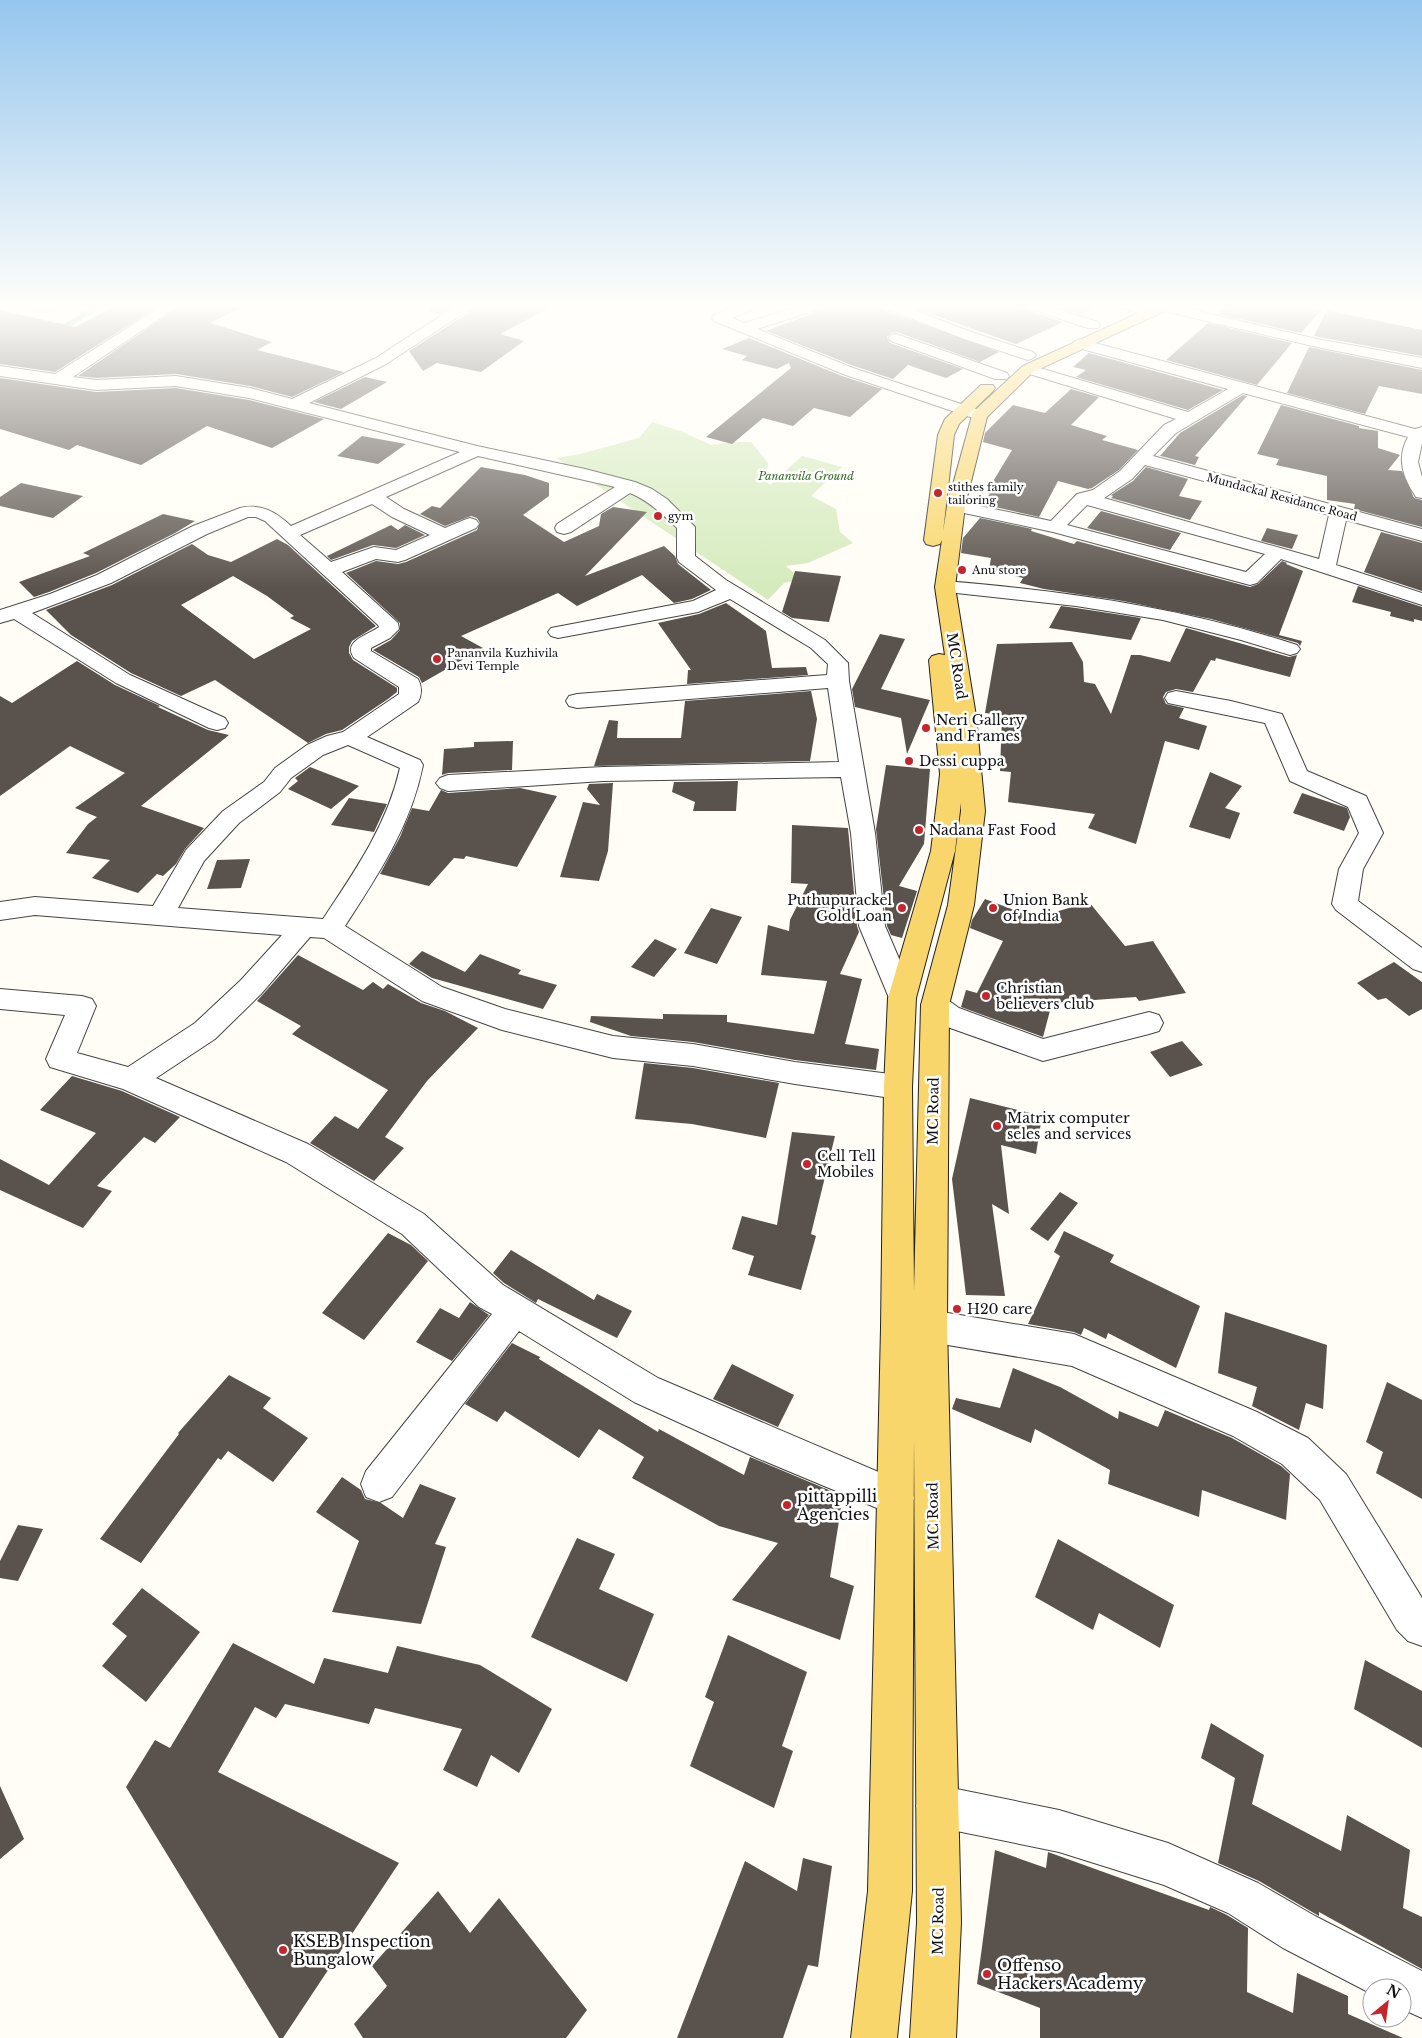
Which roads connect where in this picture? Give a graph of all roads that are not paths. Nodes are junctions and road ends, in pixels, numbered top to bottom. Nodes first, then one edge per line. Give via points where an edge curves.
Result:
1 (270, 399) edge
2 (306, 399) edge
3 (932, 399) edge
4 (985, 399) edge
5 (1128, 399) edge
6 (1220, 399) edge
7 (1284, 399) edge
8 (293, 406) junction
9 (971, 412) junction
10 (1188, 417) junction
11 (1420, 433) edge
12 (476, 451) junction
13 (1143, 459) junction
14 (629, 486) junction
15 (1422, 493) edge
16 (372, 496) junction
17 (1083, 498) junction
18 (956, 506) junction
19 (1339, 513) junction
20 (470, 524) dead end
21 (1055, 527) junction
22 (564, 528) dead end
23 (288, 534) junction
24 (443, 535) junction
25 (1422, 535) edge
26 (1278, 552) junction
27 (1326, 568) junction
28 (328, 570) junction
29 (945, 587) junction
30 (731, 591) junction
31 (1422, 599) edge
32 (9, 615) edge
33 (558, 632) dead end
34 (1290, 649) dead end
35 (838, 681) junction
36 (1176, 698) dead end
37 (577, 701) dead end
38 (217, 723) dead end
39 (350, 738) junction
40 (851, 768) junction
41 (448, 783) dead end
42 (0, 911) edge
43 (161, 914) junction
44 (304, 927) junction
45 (330, 929) junction
46 (1422, 962) edge
47 (902, 998) junction
48 (0, 999) edge
49 (935, 1006) junction
50 (1149, 1023) dead end
51 (131, 1080) junction
52 (898, 1087) junction
53 (515, 1310) junction
54 (930, 1326) junction
55 (379, 1484) dead end
56 (896, 1498) junction
57 (1422, 1627) edge
58 (937, 1806) junction
59 (1422, 1995) edge
60 (874, 2038) edge
61 (932, 2038) edge

1 - 8 street
2 - 8 street
3 - 9 street
4 - 9 main road, MC Road
5 - 10 street
6 - 10 street
7 - 11 street
8 - 12 street
9 - 18 main road, MC Road
9 - 47 main road, MC Road via 951,422 946,435 930,576 951,774 949,801 943,851
10 - 13 street via 1170,429
11 - 15 street via 1408,457 1413,480
12 - 14 street
12 - 16 street
13 - 17 street via 1099,494
13 - 19 street, Mundackal Residance Road
14 - 22 street
14 - 30 street via 661,503 686,526 686,558
16 - 23 street
16 - 24 street
17 - 21 street
17 - 26 street
18 - 21 street
18 - 29 main road, MC Road
19 - 25 street, Mundackal Residance Road
19 - 27 street
20 - 24 street
21 - 26 street via 1250,580
23 - 28 street
23 - 32 street via 271,517 246,512 200,530 104,579
24 - 28 street via 398,556 374,553
26 - 27 street
27 - 31 street
28 - 39 street via 388,623 389,629 384,634 361,646 361,654 410,684 410,697
29 - 34 street via 1039,594 1148,610 1245,632
29 - 49 main road, MC Road via 965,716 973,810 961,905
30 - 33 street via 698,606
30 - 35 street via 818,644 838,663
32 - 38 street via 123,679
35 - 37 street
35 - 40 street
36 - 46 street via 1274,719 1298,776 1358,802 1371,833 1351,869 1345,904
39 - 43 street via 315,750 231,817 194,856
39 - 45 street via 412,765 409,785 389,835
40 - 41 street via 603,774
40 - 47 street via 864,833 872,926
42 - 43 street via 35,906
43 - 44 street
44 - 45 street
44 - 51 street via 205,1031
45 - 52 street via 432,994 502,1019 613,1047 693,1055
47 - 49 main road
47 - 52 main road, MC Road
48 - 51 street via 82,1006 60,1059
49 - 50 street via 949,1016 1043,1050
49 - 54 main road, MC Road
51 - 53 street via 298,1153 413,1224 491,1296
52 - 56 main road, MC Road
53 - 55 street
53 - 56 street via 646,1390
54 - 57 street via 1074,1350 1245,1424 1295,1451 1333,1487 1410,1616
54 - 58 main road, MC Road
56 - 60 main road, MC Road via 890,1891
58 - 59 street via 1059,1831 1168,1864 1244,1898 1299,1932
58 - 61 main road, MC Road via 940,1922

